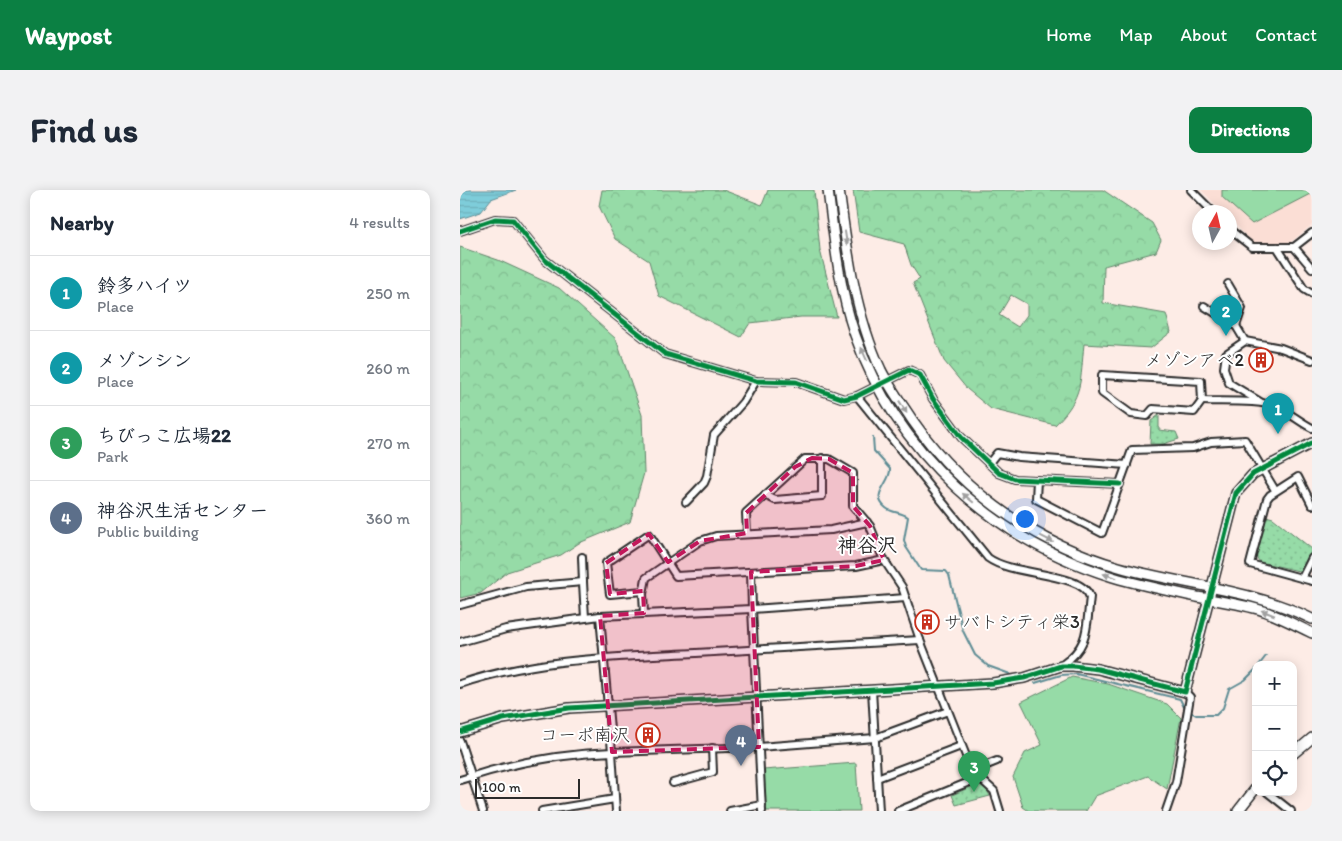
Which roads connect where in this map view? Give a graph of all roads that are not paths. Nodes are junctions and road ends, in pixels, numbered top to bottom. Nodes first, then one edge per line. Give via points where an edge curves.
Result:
1 (828, 190) edge
2 (839, 190) edge
3 (1191, 190) edge
4 (1206, 205) edge
5 (460, 231) edge
6 (1312, 233) edge
7 (1237, 235) edge
8 (1277, 247) junction
9 (1294, 247) junction
10 (1312, 268) edge
11 (1228, 284) dead end
12 (1312, 294) edge
13 (1204, 306) dead end
14 (1236, 326) junction
15 (1245, 341) junction
16 (1312, 360) edge
17 (887, 380) junction
18 (756, 381) junction
19 (878, 385) junction
20 (857, 396) junction
21 (1202, 401) junction
22 (1263, 404) junction
23 (1312, 428) edge
24 (1312, 443) edge
25 (822, 458) junction
26 (989, 463) junction
27 (1127, 465) junction
28 (1262, 469) junction
29 (1037, 480) junction
30 (1120, 484) junction
31 (1276, 490) junction
32 (1309, 492) edge
33 (766, 495) junction
34 (686, 502) dead end
35 (1312, 505) edge
36 (867, 522) junction
37 (747, 533) junction
38 (582, 557) dead end
39 (1312, 558) edge
40 (884, 560) junction
41 (668, 562) junction
42 (751, 572) junction
43 (1302, 578) junction
44 (1312, 580) edge
45 (583, 582) junction
46 (1213, 589) junction
47 (643, 591) junction
48 (906, 598) junction
49 (1210, 599) junction
50 (460, 605) edge
51 (752, 609) junction
52 (644, 613) junction
53 (600, 616) junction
54 (585, 618) junction
55 (1312, 619) edge
56 (1312, 633) edge
57 (920, 640) junction
58 (460, 642) edge
59 (754, 650) junction
60 (603, 657) junction
61 (1061, 666) junction
62 (460, 684) edge
63 (937, 686) junction
64 (872, 690) junction
65 (1185, 692) junction
66 (756, 697) junction
67 (610, 704) junction
68 (948, 711) junction
69 (460, 732) edge
70 (875, 738) junction
71 (1312, 738) edge
72 (460, 741) edge
73 (962, 746) junction
74 (759, 747) junction
75 (712, 748) junction
76 (1297, 751) edge
77 (612, 752) junction
78 (997, 761) dead end
79 (972, 771) junction
80 (471, 776) junction
81 (877, 778) junction
82 (979, 778) junction
83 (460, 780) edge
84 (673, 783) dead end
85 (1252, 793) edge
86 (1272, 796) edge
87 (615, 799) junction
88 (762, 808) edge
89 (482, 811) edge
90 (542, 811) edge
91 (616, 811) edge
92 (730, 811) edge
93 (879, 811) edge
94 (898, 811) edge
95 (1000, 811) edge
96 (1166, 811) edge
97 (1238, 811) edge
98 (1291, 811) edge

19 -> 1 main road via 855,336 847,308
2 -> 17 main road via 853,280 871,345
3 - 4 street
5 - 18 street via 495,219 513,220 544,260 665,354
6 - 9 street
7 - 8 street via 1252,248
8 - 9 street
8 - 12 street via 1304,289
9 - 10 street
11 - 14 street via 1242,308
13 - 14 street
14 - 15 street
15 - 16 street via 1281,348
15 - 22 street via 1226,354 1224,368 1229,383
17 - 19 street
17 - 26 street via 910,370 920,375 961,437
17 -> 46 main road via 934,449 972,489 1021,525 1102,562
18 - 20 street via 796,382 844,399
18 - 34 street via 743,402 714,435 707,476
19 - 20 street
49 -> 19 main road via 1089,570 1016,534 964,495 926,456
20 - 61 street via 988,558 1006,568 1077,582 1088,592 1085,639 1075,656
21 - 21 street via 1194,412 1153,409 1147,416 1131,414 1102,393 1102,375 1201,381
21 - 22 street
22 - 23 street via 1281,408 1293,419
24 - 28 main road
25 - 33 street via 805,459
25 - 33 street via 822,496 774,500
25 - 36 street via 854,473 853,506
26 - 27 street via 997,453
26 - 29 street via 1007,477
27 - 28 street via 1132,450 1193,448 1211,442 1245,440
27 - 30 street
28 - 31 street
28 - 46 main road via 1241,486 1232,501
29 - 30 street
29 - 30 street via 1036,499 1102,533
31 - 32 street via 1298,477
31 - 43 street via 1267,499 1250,564
32 - 35 street
33 - 37 street via 746,513
36 - 37 street via 831,530
36 - 40 street
37 - 41 street via 700,541
38 - 45 street
39 - 43 street
40 - 42 street via 856,566
40 - 48 street
41 - 42 street via 676,576
41 - 47 street via 646,578
41 - 47 street via 649,534 606,563 610,594
42 - 51 street
43 - 44 street
45 - 50 street via 526,586
45 - 54 street
46 - 49 main road
46 - 55 main road via 1268,602
47 - 52 street
48 - 51 street
48 - 57 street
56 -> 49 main road via 1262,611
49 - 65 main road
51 - 52 street
51 - 59 street
52 - 53 street
53 - 54 street
53 - 60 street
54 - 58 street via 506,629
57 - 59 street
57 - 63 street
59 - 60 street
59 - 66 street
60 - 62 street via 531,665
60 - 67 street
61 - 63 main road via 1009,681
61 - 65 main road via 1098,669
63 - 64 main road
63 - 68 street
64 - 66 main road
64 - 70 street
65 - 96 street via 1190,697 1176,782
66 - 67 main road
66 - 74 street
67 - 69 main road via 525,715
67 - 77 street
68 - 70 street
68 - 73 street
70 - 74 street
70 - 81 street
71 - 76 main road
72 - 80 street
73 - 79 street
73 - 81 street
74 - 75 street
74 - 88 street
75 - 77 street
75 - 84 street via 713,772
77 - 80 street via 546,757
77 - 87 street
78 - 79 street
79 - 82 street
80 - 83 street
80 - 89 street
81 - 93 street
82 - 94 street
82 - 95 street via 994,791
85 - 97 main road
86 - 98 street
87 - 90 street
87 - 91 street
88 - 92 street

